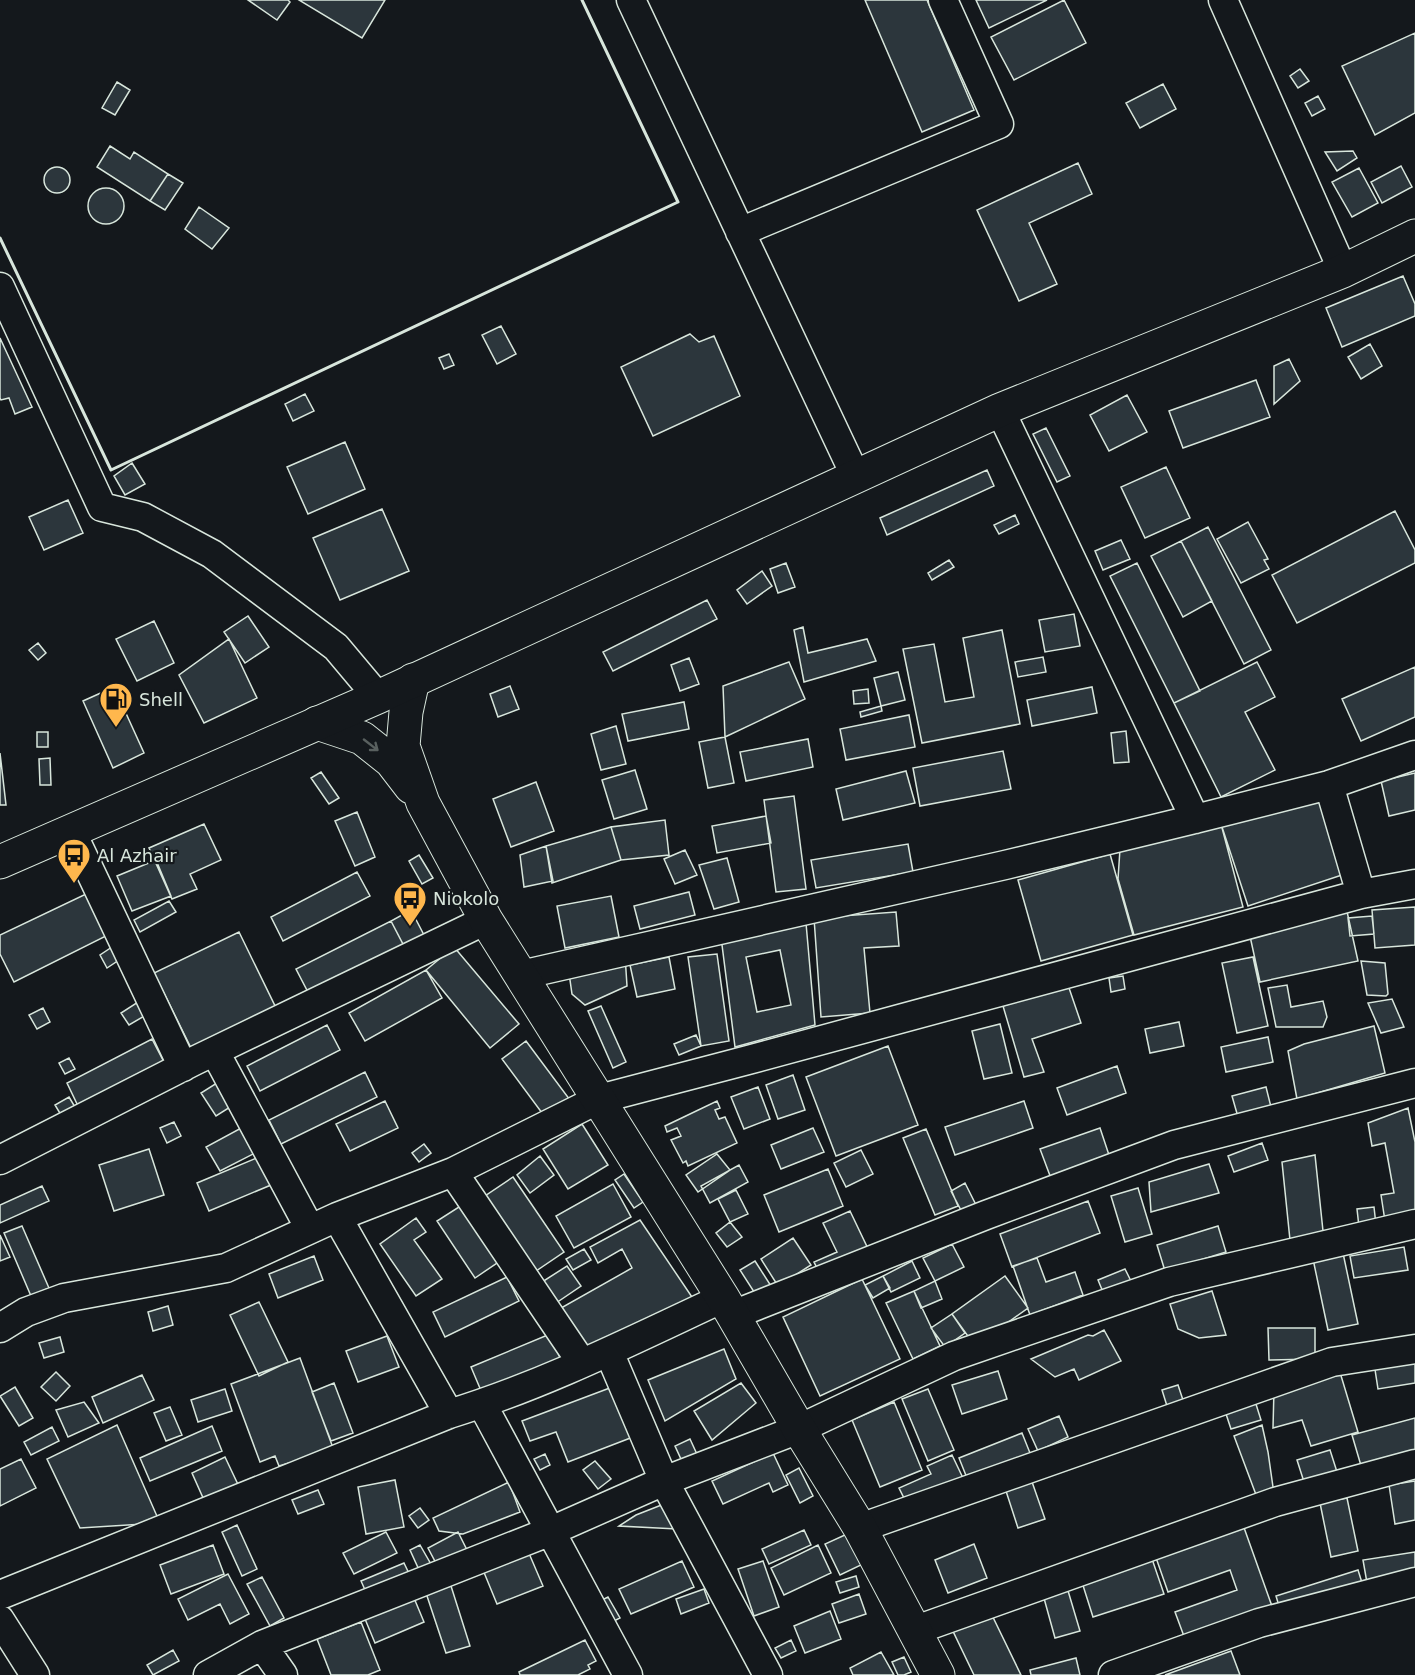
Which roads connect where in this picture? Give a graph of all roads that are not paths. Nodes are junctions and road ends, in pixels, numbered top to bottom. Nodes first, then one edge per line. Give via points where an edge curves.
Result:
1 (631, 0) edge
2 (943, 0) edge
3 (1222, 0) edge
4 (740, 232) junction
5 (1415, 236) edge
6 (1343, 271) junction
7 (0, 287) edge
8 (1000, 410) junction
9 (856, 477) junction
10 (413, 681) junction
11 (378, 697) junction
12 (317, 723) junction
13 (1415, 755) edge
14 (1329, 785) junction
15 (423, 803) junction
16 (1195, 819) junction
17 (71, 831) junction
18 (0, 862) edge
19 (1415, 884) edge
20 (1361, 894) junction
21 (486, 920) junction
22 (520, 975) junction
23 (215, 1052) junction
24 (183, 1067) junction
25 (1415, 1083) edge
26 (599, 1099) junction
27 (0, 1160) edge
28 (453, 1172) junction
29 (337, 1217) junction
30 (1415, 1224) edge
31 (310, 1229) junction
32 (728, 1307) junction
33 (0, 1328) edge
34 (1415, 1349) edge
35 (609, 1352) junction
36 (582, 1363) junction
37 (482, 1404) junction
38 (449, 1414) junction
39 (799, 1430) junction
40 (1415, 1464) edge
41 (664, 1481) junction
42 (860, 1528) junction
43 (551, 1531) junction
44 (1415, 1582) edge
45 (0, 1595) edge
46 (0, 1620) edge
47 (916, 1630) junction
48 (262, 1645) junction
49 (35, 1675) edge
50 (208, 1675) edge
51 (284, 1675) edge
52 (628, 1675) edge
53 (768, 1675) edge
54 (938, 1675) edge
55 (1113, 1675) edge

1 - 4 street
2 - 4 street via 999,124
3 - 6 street
4 - 9 street
5 - 6 main road
6 - 8 main road
7 - 11 street via 102,507 143,517 212,554 336,647
8 - 9 main road
8 - 16 street
9 - 10 main road
10 - 11 main road
10 - 15 main road via 403,746
11 - 12 main road
12 -> 15 main road via 362,738 391,761
12 - 17 main road
13 - 14 street
14 - 16 street
14 - 20 street
15 - 21 main road
16 - 22 street
17 - 18 main road
17 - 24 street
19 - 20 street
20 - 26 street
21 - 22 main road
21 - 23 street
22 - 26 main road
23 - 24 street
23 - 31 street
24 - 27 street
25 - 32 street via 1173,1146
26 - 28 street
26 - 32 main road
28 - 29 street
28 - 36 street
29 - 31 street
29 - 38 street
30 - 39 street via 1169,1282 954,1356
31 - 33 street via 226,1268 64,1298 26,1312
32 - 35 street
32 - 39 main road
34 - 42 street via 1332,1362
35 - 36 street
35 - 41 street
36 - 37 street
37 - 38 street
37 - 43 street
38 - 45 street
39 - 41 street
39 - 42 main road
40 - 47 street via 1275,1502
41 - 43 street
41 - 53 street
42 - 47 main road
43 - 48 street
43 - 52 street
44 - 55 street via 1259,1623
46 - 49 street
47 - 54 main road
48 - 50 street
48 - 51 street

